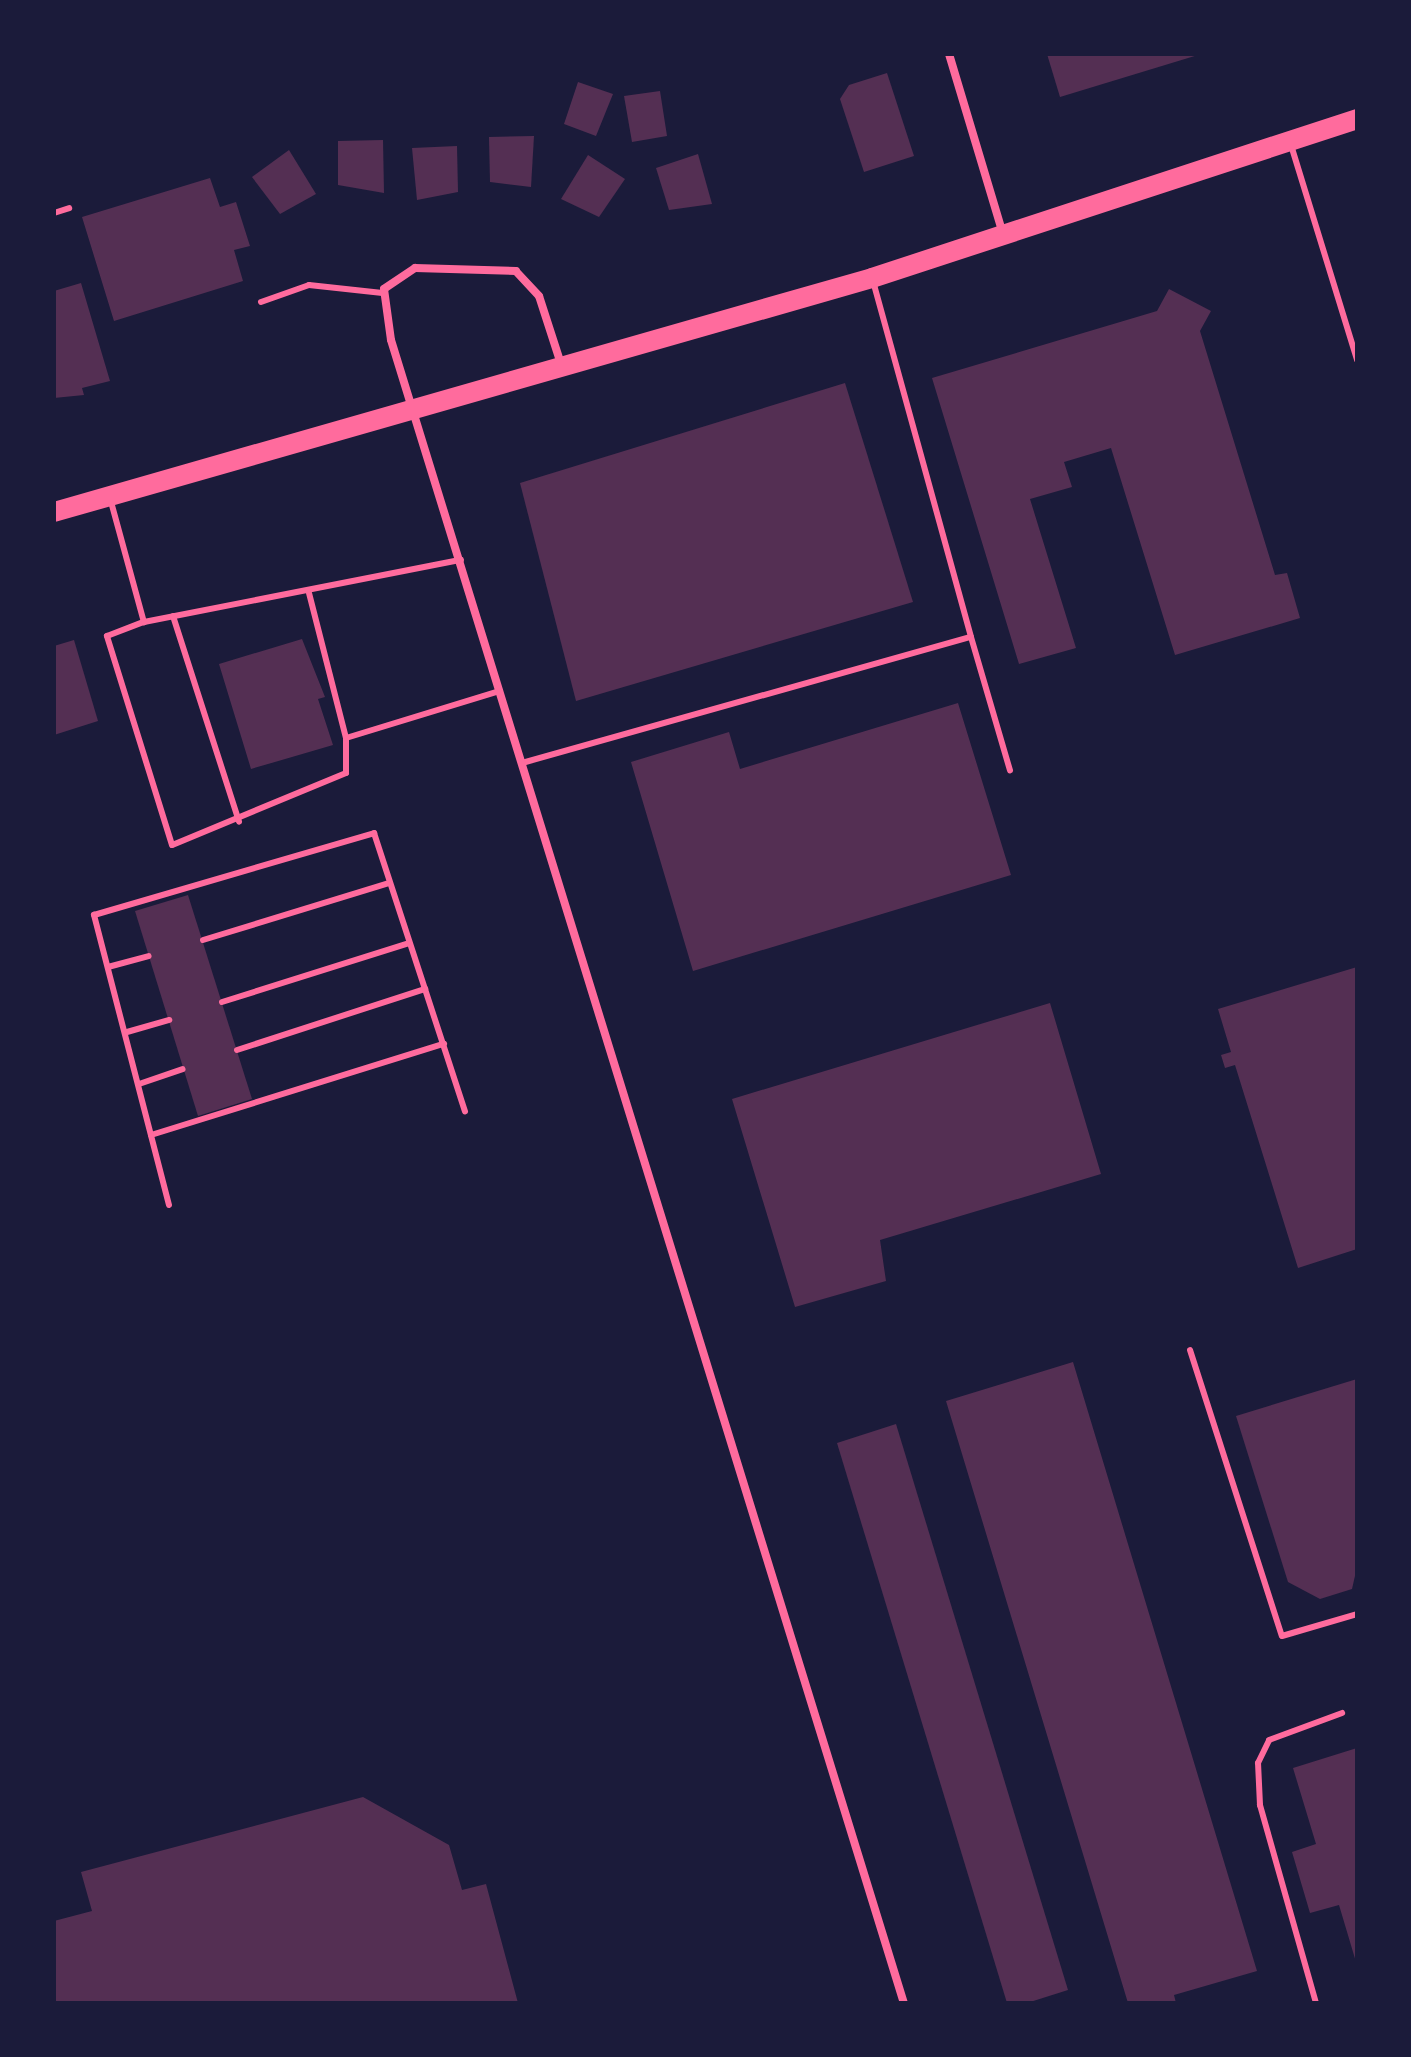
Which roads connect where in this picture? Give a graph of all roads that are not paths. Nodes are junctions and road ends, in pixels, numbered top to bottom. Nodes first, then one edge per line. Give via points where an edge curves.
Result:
1 (949, 54) edge
2 (1357, 119) edge
3 (1291, 143) junction
4 (69, 208) dead end
5 (54, 213) edge
6 (1003, 235) junction
7 (872, 278) junction
8 (383, 293) junction
9 (261, 302) dead end
10 (1357, 360) edge
11 (563, 370) junction
12 (416, 409) junction
13 (109, 496) junction
14 (54, 512) edge
15 (461, 560) junction
16 (309, 593) junction
17 (173, 616) junction
18 (144, 622) junction
19 (971, 637) junction
20 (500, 691) junction
21 (346, 738) junction
22 (522, 763) junction
23 (1010, 770) dead end
24 (239, 822) junction
25 (390, 883) junction
26 (203, 940) dead end
27 (409, 943) junction
28 (149, 956) dead end
29 (108, 967) junction
30 (425, 989) junction
31 (222, 1002) dead end
32 (169, 1020) dead end
33 (127, 1032) junction
34 (444, 1044) junction
35 (237, 1050) dead end
36 (183, 1069) dead end
37 (139, 1084) junction
38 (465, 1112) dead end
39 (151, 1135) junction
40 (169, 1205) dead end
41 (1190, 1350) dead end
42 (1357, 1614) edge
43 (1342, 1713) dead end
44 (904, 2003) edge
45 (1316, 2003) edge

1 - 6 street
2 - 3 main road
3 - 6 main road
3 - 10 lane
4 - 5 lane
6 - 7 main road
7 - 11 main road
7 - 19 lane
8 - 9 lane via 309,285
8 - 11 street via 390,279 415,268 516,271 539,296
8 - 12 street
11 - 12 main road
12 - 13 main road
12 - 15 street
13 - 14 main road
13 - 18 lane
15 - 16 lane
15 - 20 street
16 - 17 lane
16 - 21 lane
17 - 18 lane
17 - 24 lane
18 - 24 lane via 107,636 172,845
19 - 22 lane
19 - 23 lane
20 - 21 lane
20 - 22 street
21 - 24 lane via 346,773 338,782
22 - 44 street
25 - 26 lane
25 - 27 lane
25 - 29 lane via 374,833 94,915
27 - 30 lane
27 - 31 lane
28 - 29 lane
29 - 33 lane
30 - 34 lane
30 - 35 lane
32 - 33 lane
33 - 37 lane
34 - 38 lane
34 - 39 lane
36 - 37 lane
37 - 39 lane
39 - 40 lane
41 - 42 lane via 1282,1636
43 - 45 lane via 1269,1740 1258,1763 1260,1805

